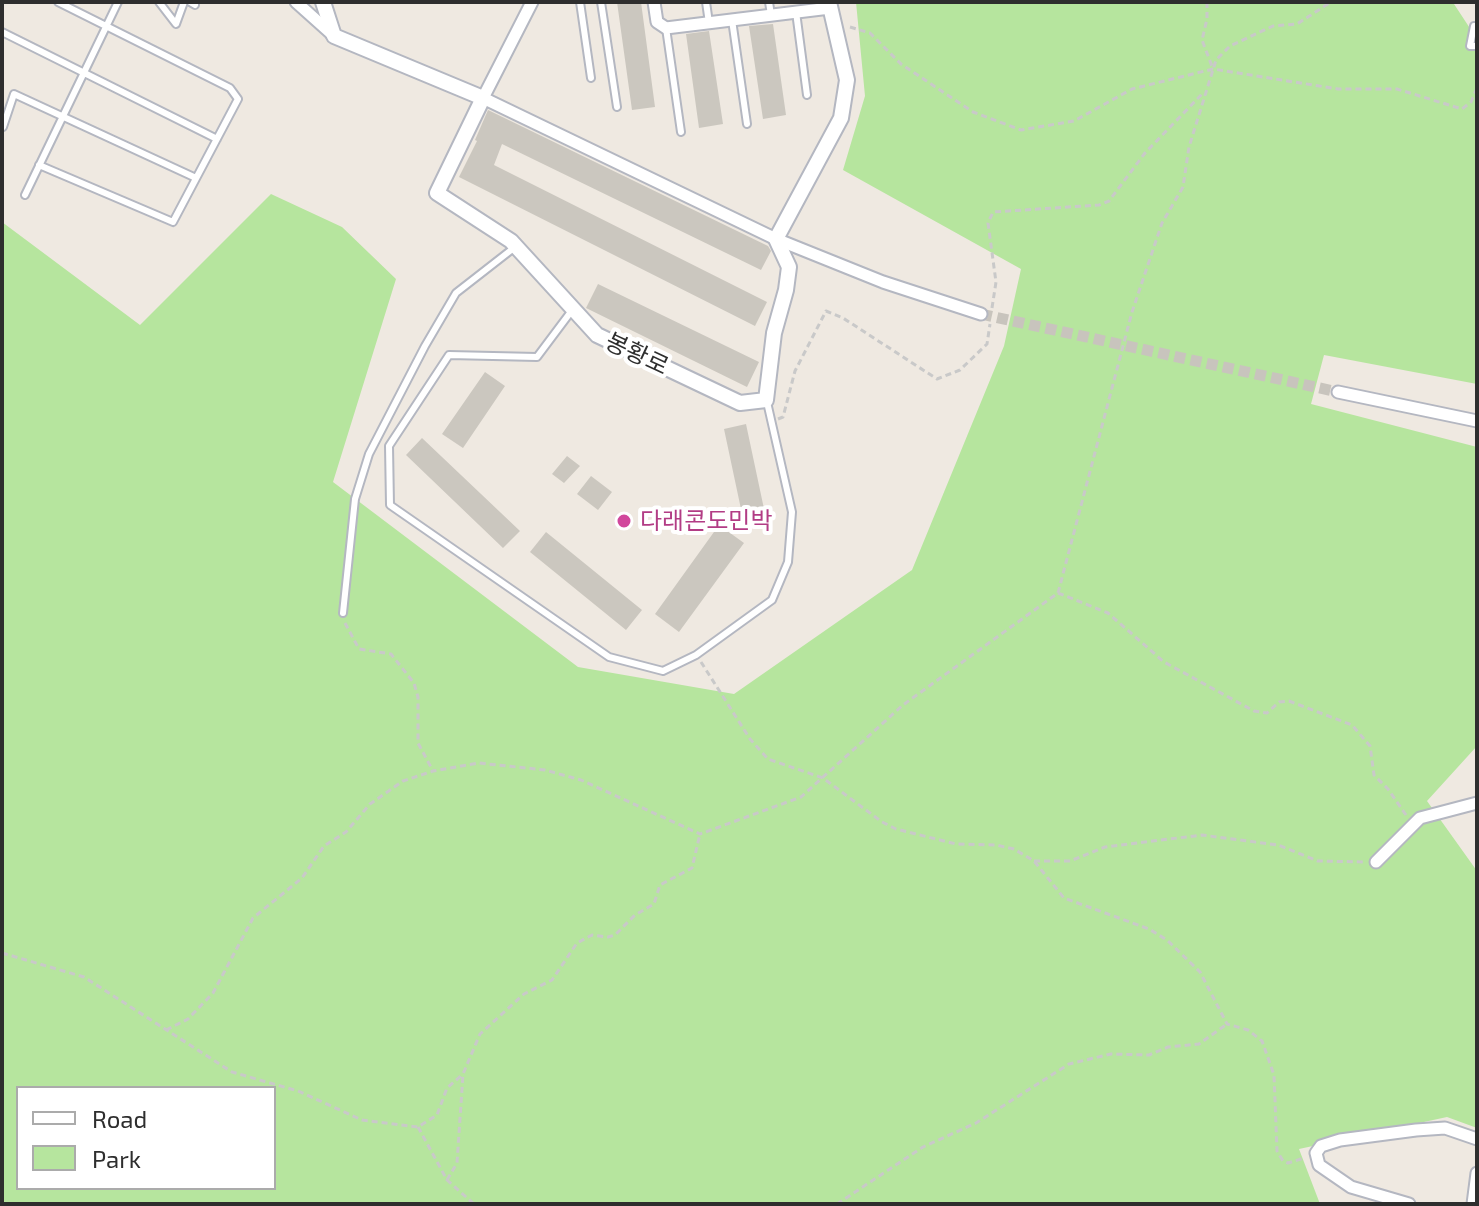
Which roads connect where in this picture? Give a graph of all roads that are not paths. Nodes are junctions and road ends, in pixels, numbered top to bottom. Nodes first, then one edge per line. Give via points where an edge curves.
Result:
1 (58, 2) edge
2 (118, 2) edge
3 (159, 2) edge
4 (296, 2) edge
5 (323, 2) edge
6 (532, 2) edge
7 (580, 2) edge
8 (601, 2) edge
9 (654, 2) edge
10 (706, 2) edge
11 (769, 2) edge
12 (189, 3) edge
13 (829, 5) edge
14 (796, 12) junction
15 (771, 15) junction
16 (732, 20) junction
17 (709, 23) junction
18 (1474, 26) dead end
19 (106, 27) junction
20 (666, 28) junction
21 (2, 32) edge
22 (334, 36) junction
23 (1477, 46) edge
24 (84, 72) junction
25 (591, 78) dead end
26 (807, 95) dead end
27 (483, 98) junction
28 (617, 107) dead end
29 (62, 117) junction
30 (747, 124) dead end
31 (3, 127) edge
32 (681, 132) dead end
33 (217, 139) junction
34 (39, 165) junction
35 (196, 178) junction
36 (25, 195) dead end
37 (776, 239) junction
38 (515, 246) junction
39 (573, 309) junction
40 (981, 314) tunnel mouth
41 (1338, 392) tunnel mouth
42 (766, 400) junction
43 (1477, 421) edge
44 (343, 613) road end
45 (1477, 803) edge
46 (1376, 862) road end
47 (1477, 1139) edge
48 (1477, 1173) edge
49 (1409, 1204) edge
50 (1473, 1204) edge

1 - 19 lane
2 - 19 lane
3 - 12 lane via 176,24
4 - 22 street
5 - 22 street
6 - 27 street
7 - 25 lane
8 - 28 lane
9 - 20 street via 657,22
10 - 17 lane
11 - 15 lane
13 - 14 street
13 - 37 street via 847,80 841,118
14 - 15 street
14 - 26 lane
15 - 16 street
16 - 17 street
16 - 30 lane
17 - 20 street
18 - 23 lane via 1470,46
19 - 24 lane
19 - 33 lane via 230,88 238,99
20 - 32 lane
21 - 24 lane
22 - 27 street
24 - 29 lane
24 - 33 lane
27 - 37 street
27 - 38 street, 봉황로 via 437,193
29 - 31 lane via 14,94
29 - 34 lane
29 - 35 lane
33 - 35 lane
34 - 35 lane via 173,222
34 - 36 lane
37 - 40 street
37 - 42 street via 789,267
38 - 39 street, 봉황로
38 - 44 lane via 456,293 369,454 355,499
39 - 42 street, 봉황로 via 597,335 740,403
39 - 42 lane via 537,357 449,355 389,446 390,505 609,657 663,671 696,655 772,600 788,562 792,512
41 - 43 street
45 - 46 street via 1420,818
47 - 49 street via 1445,1128 1340,1140 1319,1149 1319,1165 1351,1187
48 - 50 street

